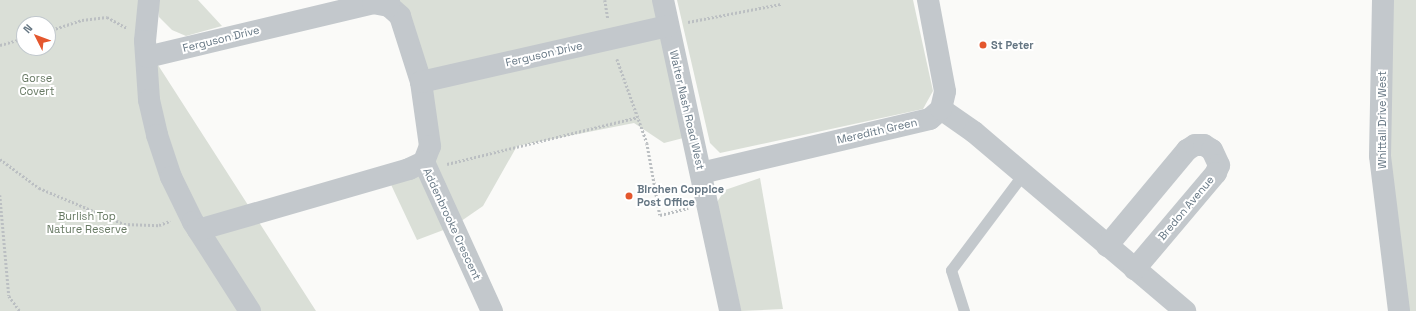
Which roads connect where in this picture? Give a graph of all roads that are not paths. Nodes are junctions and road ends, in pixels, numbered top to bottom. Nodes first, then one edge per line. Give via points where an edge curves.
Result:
1 (149, 0) edge
2 (663, 0) edge
3 (928, 0) edge
4 (1383, 0) edge
5 (389, 3) edge
6 (668, 26) junction
7 (146, 49) junction
8 (421, 82) junction
9 (941, 110) junction
10 (426, 165) junction
11 (701, 173) junction
12 (1023, 174) junction
13 (193, 222) junction
14 (1107, 246) junction
15 (1135, 269) junction
16 (250, 311) edge
17 (492, 311) edge
18 (730, 311) edge
19 (964, 311) edge
20 (1185, 311) edge
21 (1399, 311) edge

1 - 7 street
2 - 6 street, Walter Nash Road West
3 - 9 street via 945,91
4 - 21 street, Whittall Drive West via 1380,156
5 - 7 street, Ferguson Drive via 372,3
5 - 8 street, Addenbrooke Crescent via 400,16
6 - 8 street, Ferguson Drive
6 - 11 street, Walter Nash Road West
7 - 13 street via 149,100 157,135 171,177
8 - 10 street, Addenbrooke Crescent via 430,146
9 - 11 street, Meredith Green via 930,119
9 - 12 street via 974,132
10 - 13 street
10 - 17 street, Addenbrooke Crescent
11 - 18 street, Walter Nash Road West
12 - 14 street
12 - 19 lane via 951,270
13 - 16 street
14 - 15 street
14 - 15 street, Bredon Avenue via 1187,150 1195,145 1204,145 1212,150 1219,165 1216,174
15 - 20 street

